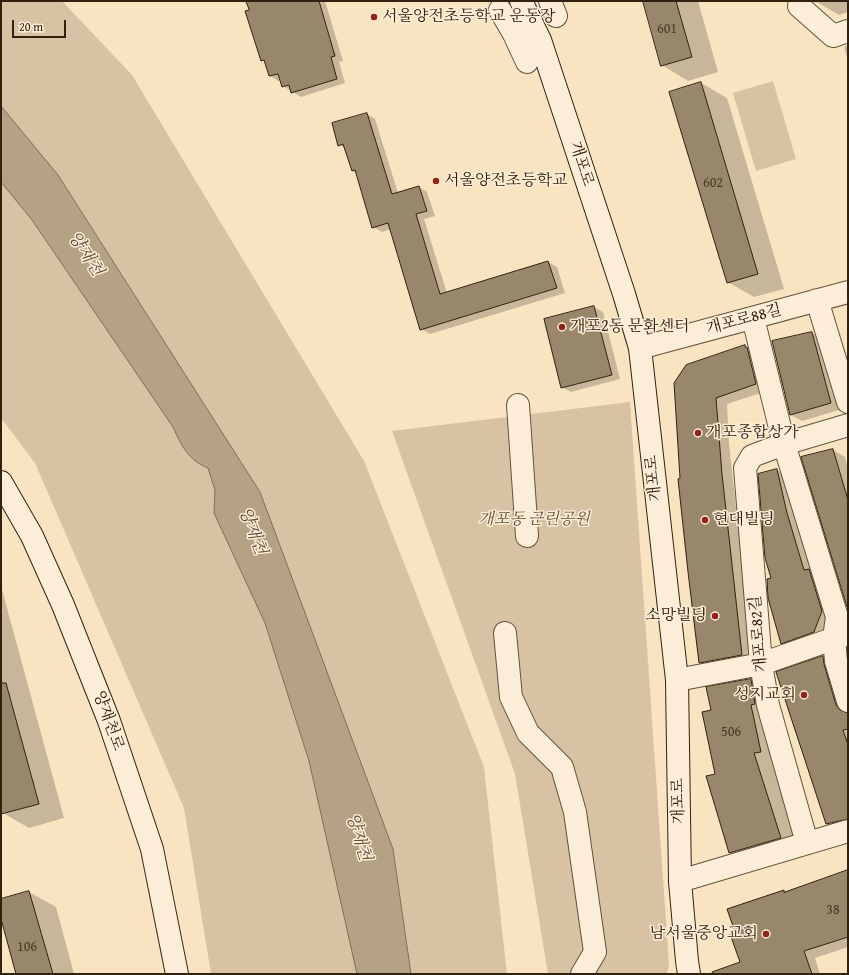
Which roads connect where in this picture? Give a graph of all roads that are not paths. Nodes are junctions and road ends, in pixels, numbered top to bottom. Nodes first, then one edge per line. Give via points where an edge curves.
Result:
1 (521, 1) edge
2 (799, 6) dead end
3 (500, 10) dead end
4 (848, 31) edge
5 (527, 62) dead end
6 (848, 292) edge
7 (817, 300) junction
8 (753, 318) junction
9 (640, 348) junction
10 (848, 402) edge
11 (518, 405) dead end
12 (848, 425) edge
13 (784, 444) junction
14 (1, 482) edge
15 (527, 536) dead end
16 (505, 633) dead end
17 (841, 636) edge
18 (761, 664) junction
19 (677, 680) junction
20 (848, 701) edge
21 (848, 831) edge
22 (807, 843) junction
23 (680, 882) junction
24 (177, 974) edge
25 (582, 974) edge
26 (689, 974) edge

1 - 9 street, 개포로 via 540,40
2 - 4 street via 833,36
3 - 5 street
6 - 7 street, 개포로88길
7 - 8 street, 개포로88길
7 - 10 street
8 - 9 street, 개포로88길
8 - 13 street
9 - 19 street, 개포로
11 - 15 street
12 - 13 street, 개포로82길
13 - 17 street
13 - 18 street, 개포로82길 via 752,456 745,468
14 - 24 street, 양재천로 via 32,536 63,605 109,721 152,849
16 - 25 street via 511,696 528,733 562,767 575,812 595,952
17 - 18 street
17 - 20 street via 836,661
18 - 19 street
18 - 22 street, 개포로82길 via 768,705
19 - 23 street, 개포로
21 - 22 street
22 - 23 street
23 - 26 street, 개포로

